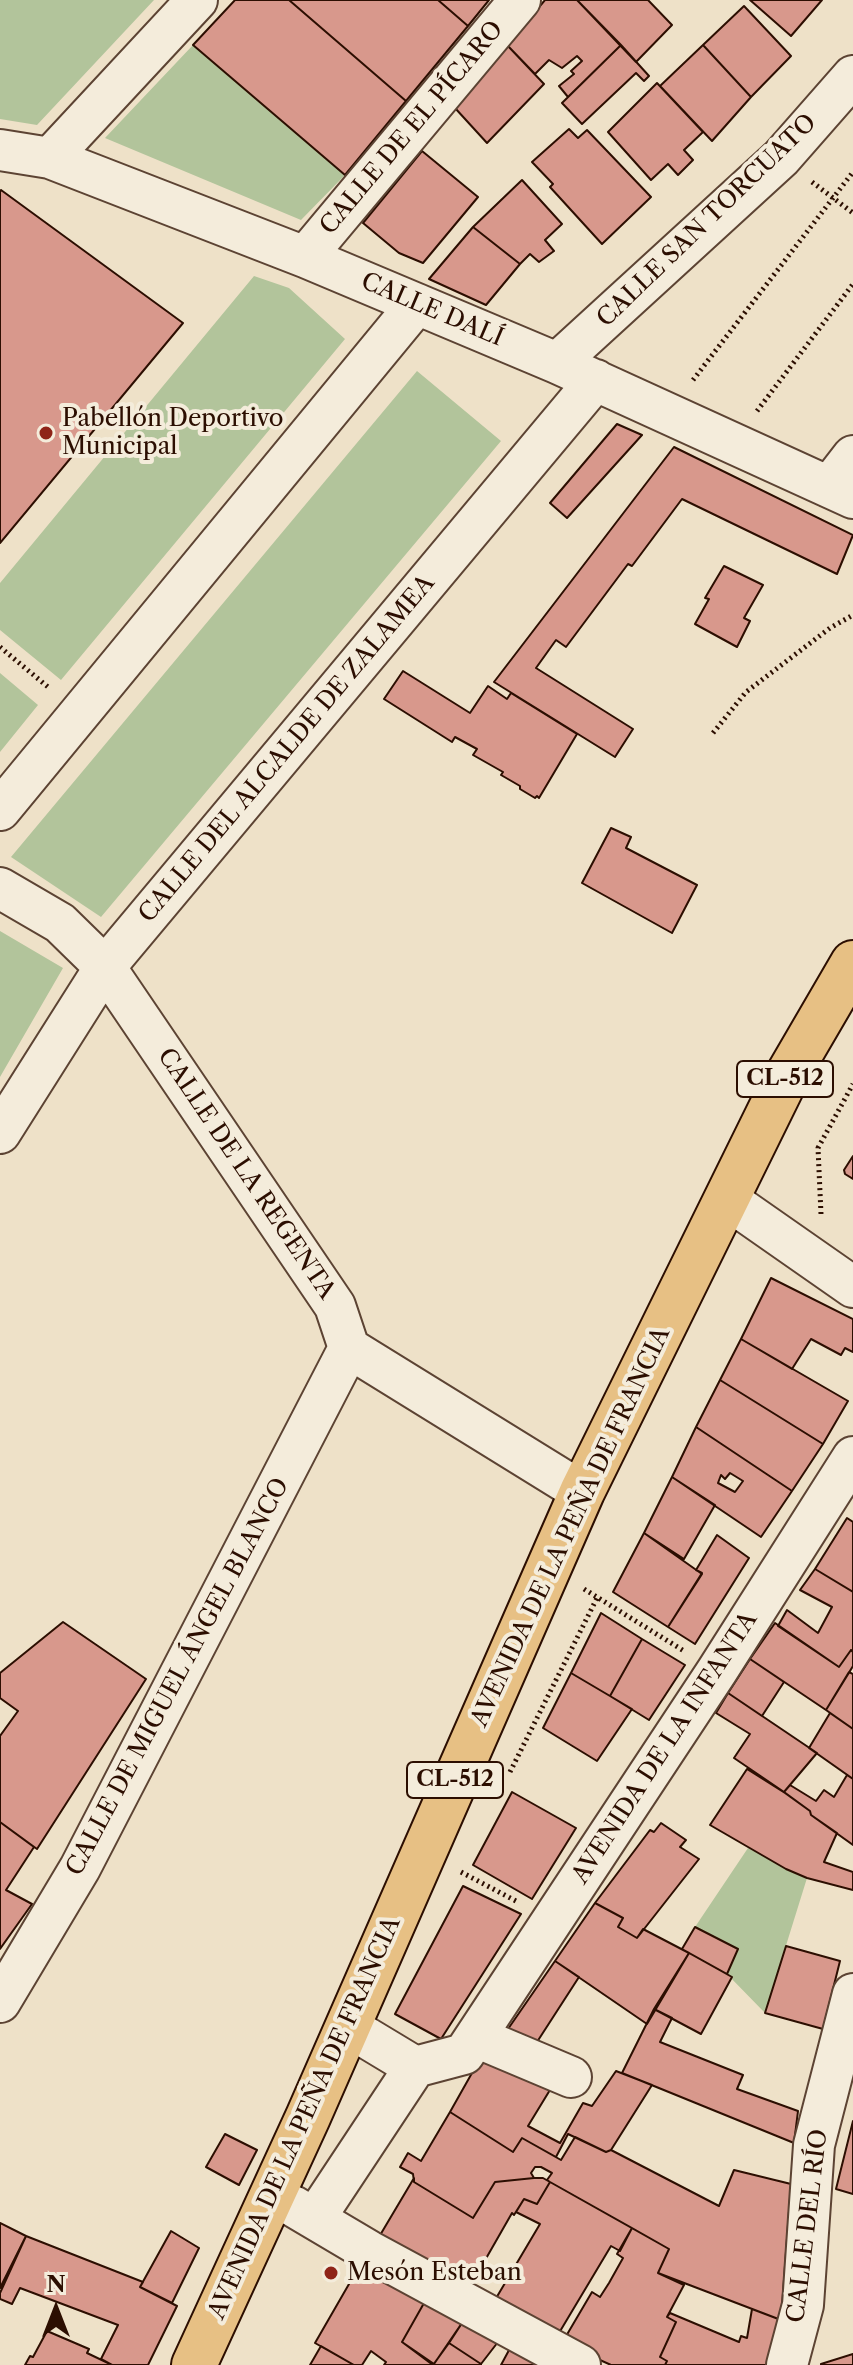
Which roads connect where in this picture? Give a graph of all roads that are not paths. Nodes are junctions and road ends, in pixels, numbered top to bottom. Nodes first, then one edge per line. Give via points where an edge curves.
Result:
1 (197, 0) edge
2 (520, 0) edge
3 (853, 76) edge
4 (0, 150) edge
5 (50, 158) junction
6 (305, 257) junction
7 (417, 304) junction
8 (557, 363) junction
9 (596, 380) junction
10 (853, 456) edge
11 (841, 493) edge
12 (0, 810) edge
13 (0, 888) edge
14 (853, 963) edge
15 (105, 967) junction
16 (0, 1133) edge
17 (727, 1199) junction
18 (839, 1277) edge
19 (349, 1348) junction
20 (853, 1457) edge
21 (582, 1492) junction
22 (853, 1994) edge
23 (0, 2002) edge
24 (347, 2026) junction
25 (476, 2037) junction
26 (415, 2067) junction
27 (571, 2077) dead end
28 (273, 2195) junction
29 (315, 2218) junction
30 (569, 2359) edge
31 (194, 2365) edge
32 (787, 2365) edge

1 - 5 street
2 - 6 street, CALLE DE EL PÍCARO
3 - 8 street, CALLE SAN TORCUATO via 781,158
4 - 5 street, CALLE DALÍ
5 - 6 street, CALLE DALÍ
6 - 7 street, CALLE DALÍ
7 - 8 street, CALLE DALÍ
7 - 12 street
8 - 9 street, CALLE DALÍ
9 - 11 street, CALLE DALÍ
9 - 15 street, CALLE DEL ALCALDE DE ZALAMEA
10 - 11 street
13 - 15 street, CALLE DE LA REGENTA via 60,923
14 - 17 main road, AVENIDA DE LA PEÑA DE FRANCIA / CL-512 via 786,1078
15 - 16 street, CALLE DEL ALCALDE DE ZALAMEA
15 - 19 street, CALLE DE LA REGENTA via 335,1306
17 - 18 street
17 - 21 main road, AVENIDA DE LA PEÑA DE FRANCIA / CL-512
19 - 21 street
19 - 23 street, CALLE DE MIGUEL ÁNGEL BLANCO via 80,1868
20 - 25 street, AVENIDA DE LA INFANTA
21 - 24 main road, AVENIDA DE LA PEÑA DE FRANCIA / CL-512
22 - 32 street, CALLE DEL RÍO via 814,2145 803,2305
24 - 26 street
24 - 28 main road, AVENIDA DE LA PEÑA DE FRANCIA / CL-512
25 - 26 street, AVENIDA DE LA INFANTA via 464,2054
25 - 27 street
26 - 29 street
28 - 29 street
28 - 31 main road, AVENIDA DE LA PEÑA DE FRANCIA / CL-512
29 - 30 street

